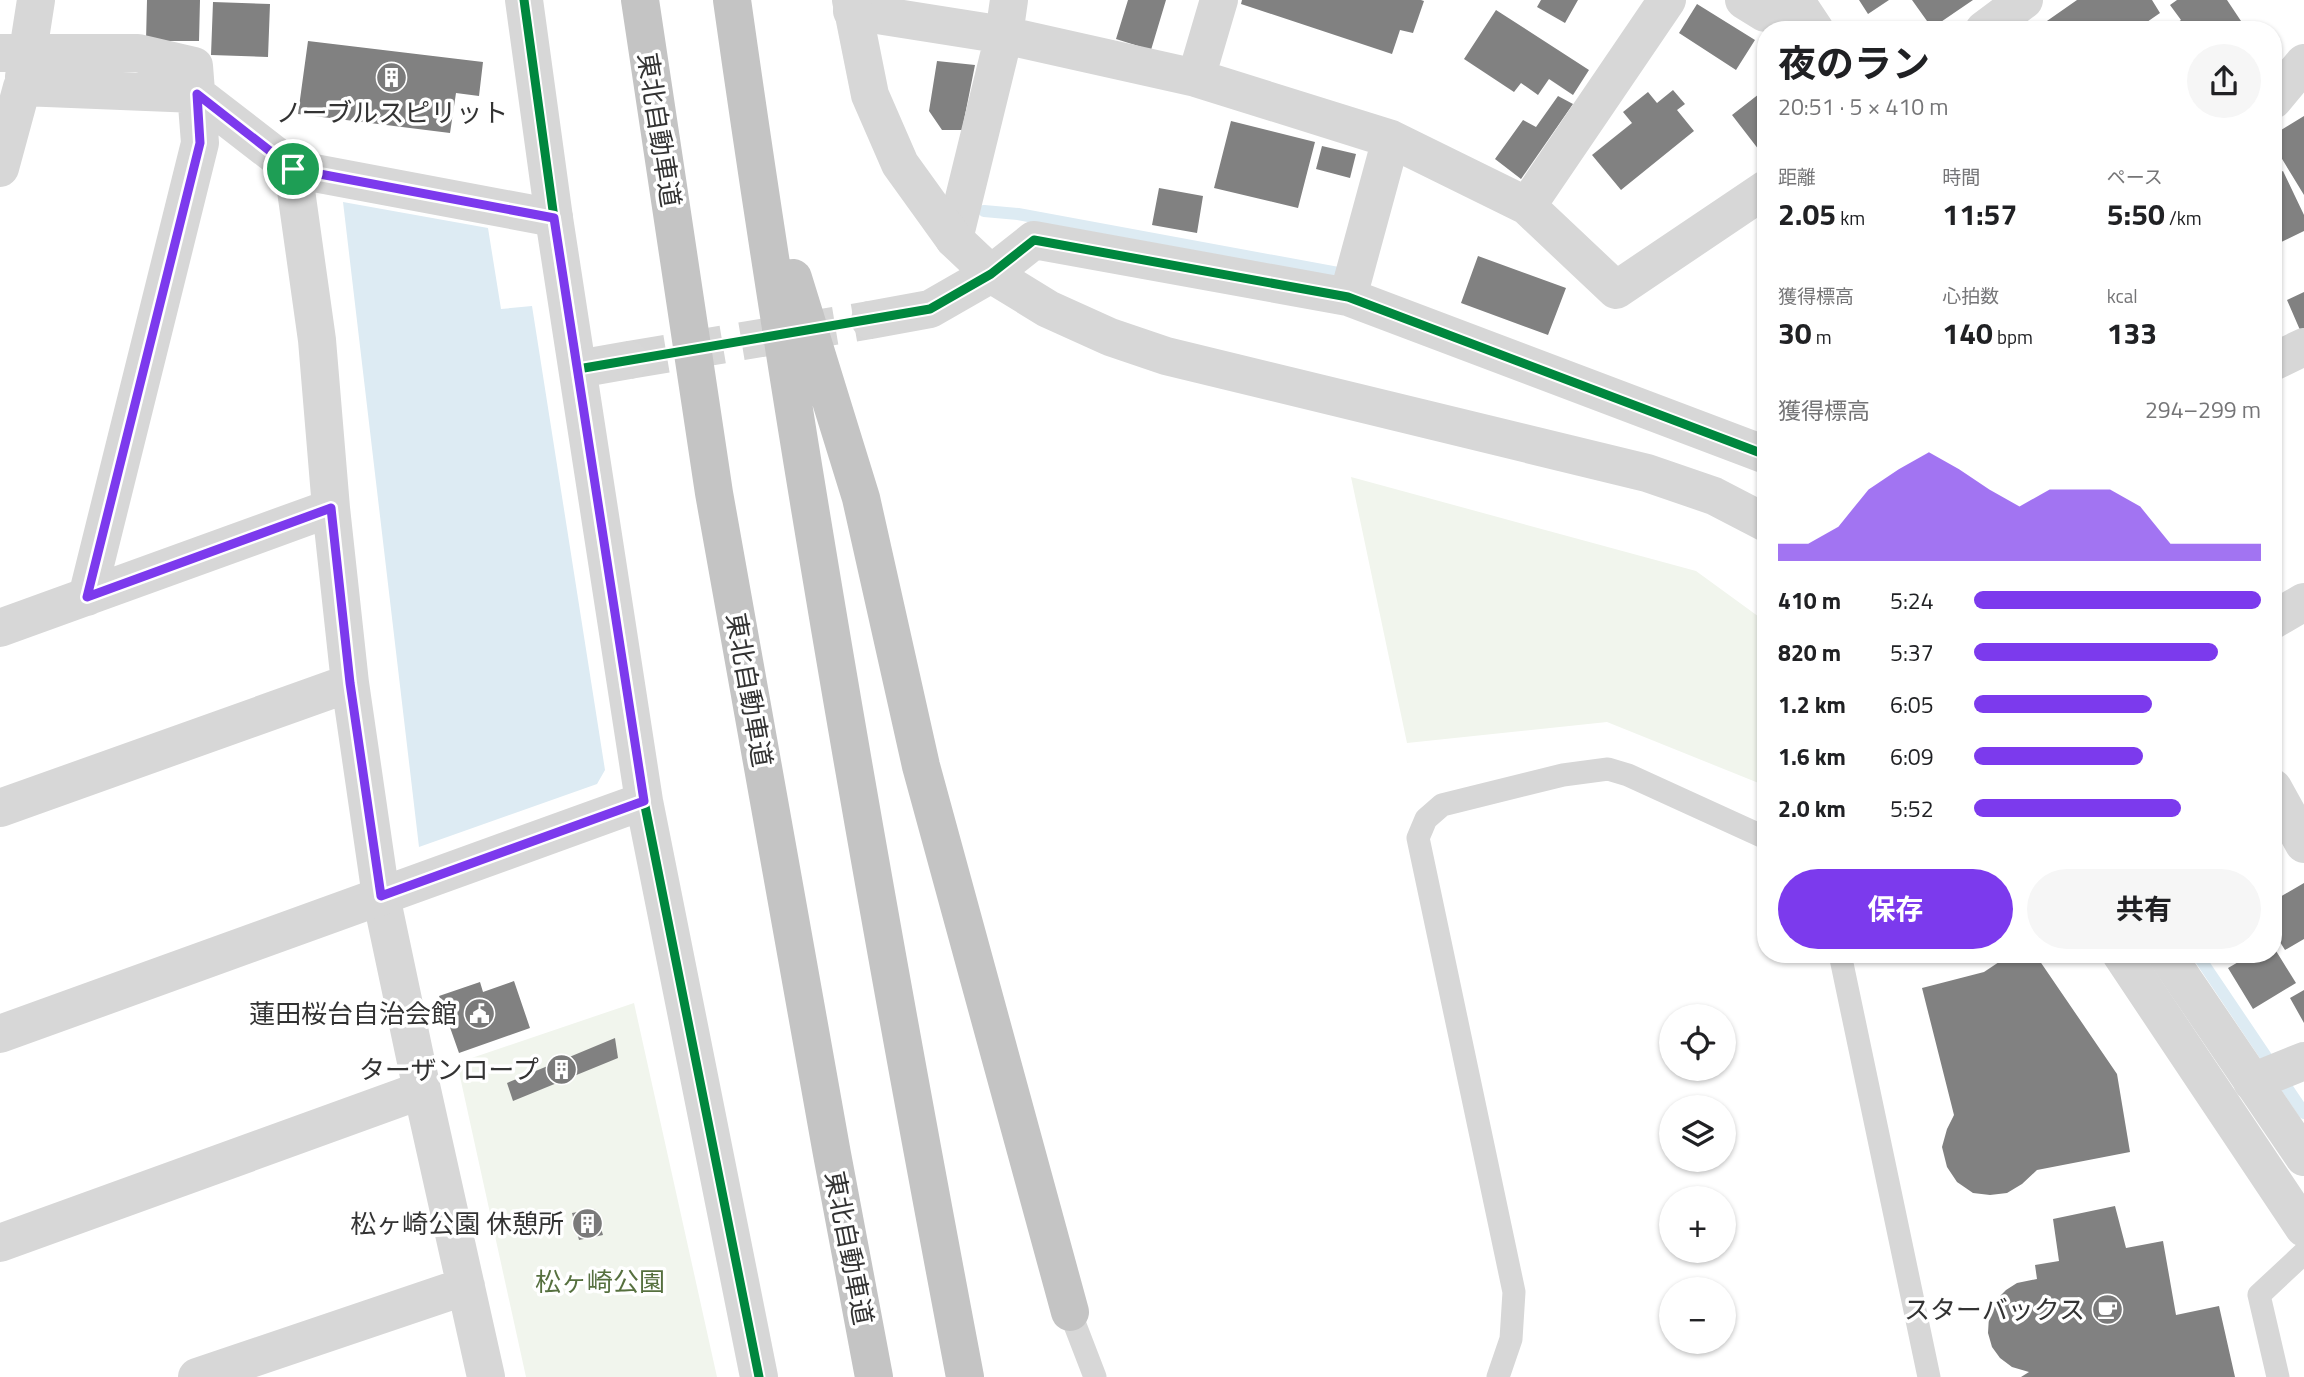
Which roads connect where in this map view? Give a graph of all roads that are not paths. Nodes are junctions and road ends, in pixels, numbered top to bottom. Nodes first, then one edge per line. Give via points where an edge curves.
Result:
1 (36, 0) edge
2 (524, 0) edge
3 (640, 0) edge
4 (732, 0) edge
5 (1219, 0) edge
6 (1667, 0) edge
7 (1744, 0) edge
8 (2024, 0) edge
9 (851, 5) edge
10 (1007, 17) edge
11 (1809, 21) edge
12 (1996, 21) edge
13 (2304, 63) edge
14 (16, 64) edge
15 (1196, 78) junction
16 (2282, 89) edge
17 (197, 94) junction
18 (1391, 139) junction
19 (753, 149) junction
20 (0, 168) edge
21 (293, 169) junction
22 (1757, 198) edge
23 (1527, 206) junction
24 (554, 218) junction
25 (954, 239) junction
26 (991, 274) junction
27 (1348, 297) junction
28 (870, 320) tunnel mouth
29 (2304, 347) edge
30 (2282, 358) edge
31 (629, 360) tunnel mouth
32 (578, 369) junction
33 (1757, 452) edge
34 (331, 508) junction
35 (1757, 518) edge
36 (87, 597) junction
37 (2304, 602) edge
38 (2282, 615) edge
39 (0, 628) edge
40 (350, 683) junction
41 (644, 801) junction
42 (2282, 804) edge
43 (0, 808) edge
44 (1757, 834) edge
45 (2304, 844) edge
46 (381, 896) junction
47 (1842, 963) edge
48 (2127, 963) edge
49 (2172, 963) edge
50 (0, 1034) edge
51 (2304, 1061) edge
52 (2252, 1082) junction
53 (422, 1090) junction
54 (2304, 1157) edge
55 (2304, 1228) edge
56 (0, 1243) edge
57 (2304, 1253) edge
58 (466, 1286) junction
59 (1070, 1312) junction
60 (197, 1377) edge
61 (486, 1377) edge
62 (759, 1377) edge
63 (874, 1377) edge
64 (965, 1377) edge
65 (1082, 1377) edge
66 (1095, 1377) edge
67 (1498, 1377) edge
68 (1929, 1377) edge
69 (2278, 1377) edge

1 - 14 street
2 - 24 street
3 - 63 highway, 東北自動車道 via 714,493
4 - 19 highway
5 - 15 street
6 - 23 street
7 - 11 street via 1765,13 1799,6
8 - 12 street
9 - 10 street
9 - 25 street via 870,95 900,164
10 - 15 street
10 - 25 street
13 - 16 street
14 - 17 street
14 - 20 street
15 - 18 street
17 - 21 street
17 - 36 street via 200,143
18 - 23 street
18 - 27 street
19 - 59 highway via 861,498 921,766
19 - 64 highway via 851,754
21 - 24 street
21 - 34 street via 317,340
22 - 23 street via 1616,290
24 - 32 street
25 - 26 street
26 - 27 street via 1034,240
26 - 28 street via 930,309
26 - 35 street via 1048,309 1166,356 1647,473 1714,496
27 - 33 street
29 - 30 street
31 - 32 street
32 - 41 street
34 - 36 street
34 - 40 street
36 - 39 street
37 - 38 street
40 - 43 street
40 - 46 street
41 - 46 street
41 - 62 street
42 - 45 street
44 - 67 lane via 1608,769 1563,775 1442,805 1426,819 1418,838 1514,1292 1511,1339
46 - 50 street
46 - 53 street
47 - 68 lane
48 - 55 street
49 - 52 street
51 - 52 street
52 - 54 street
53 - 56 street
53 - 58 street
57 - 69 lane via 2259,1295
58 - 60 street
58 - 61 street
59 - 65 lane
59 - 66 lane

